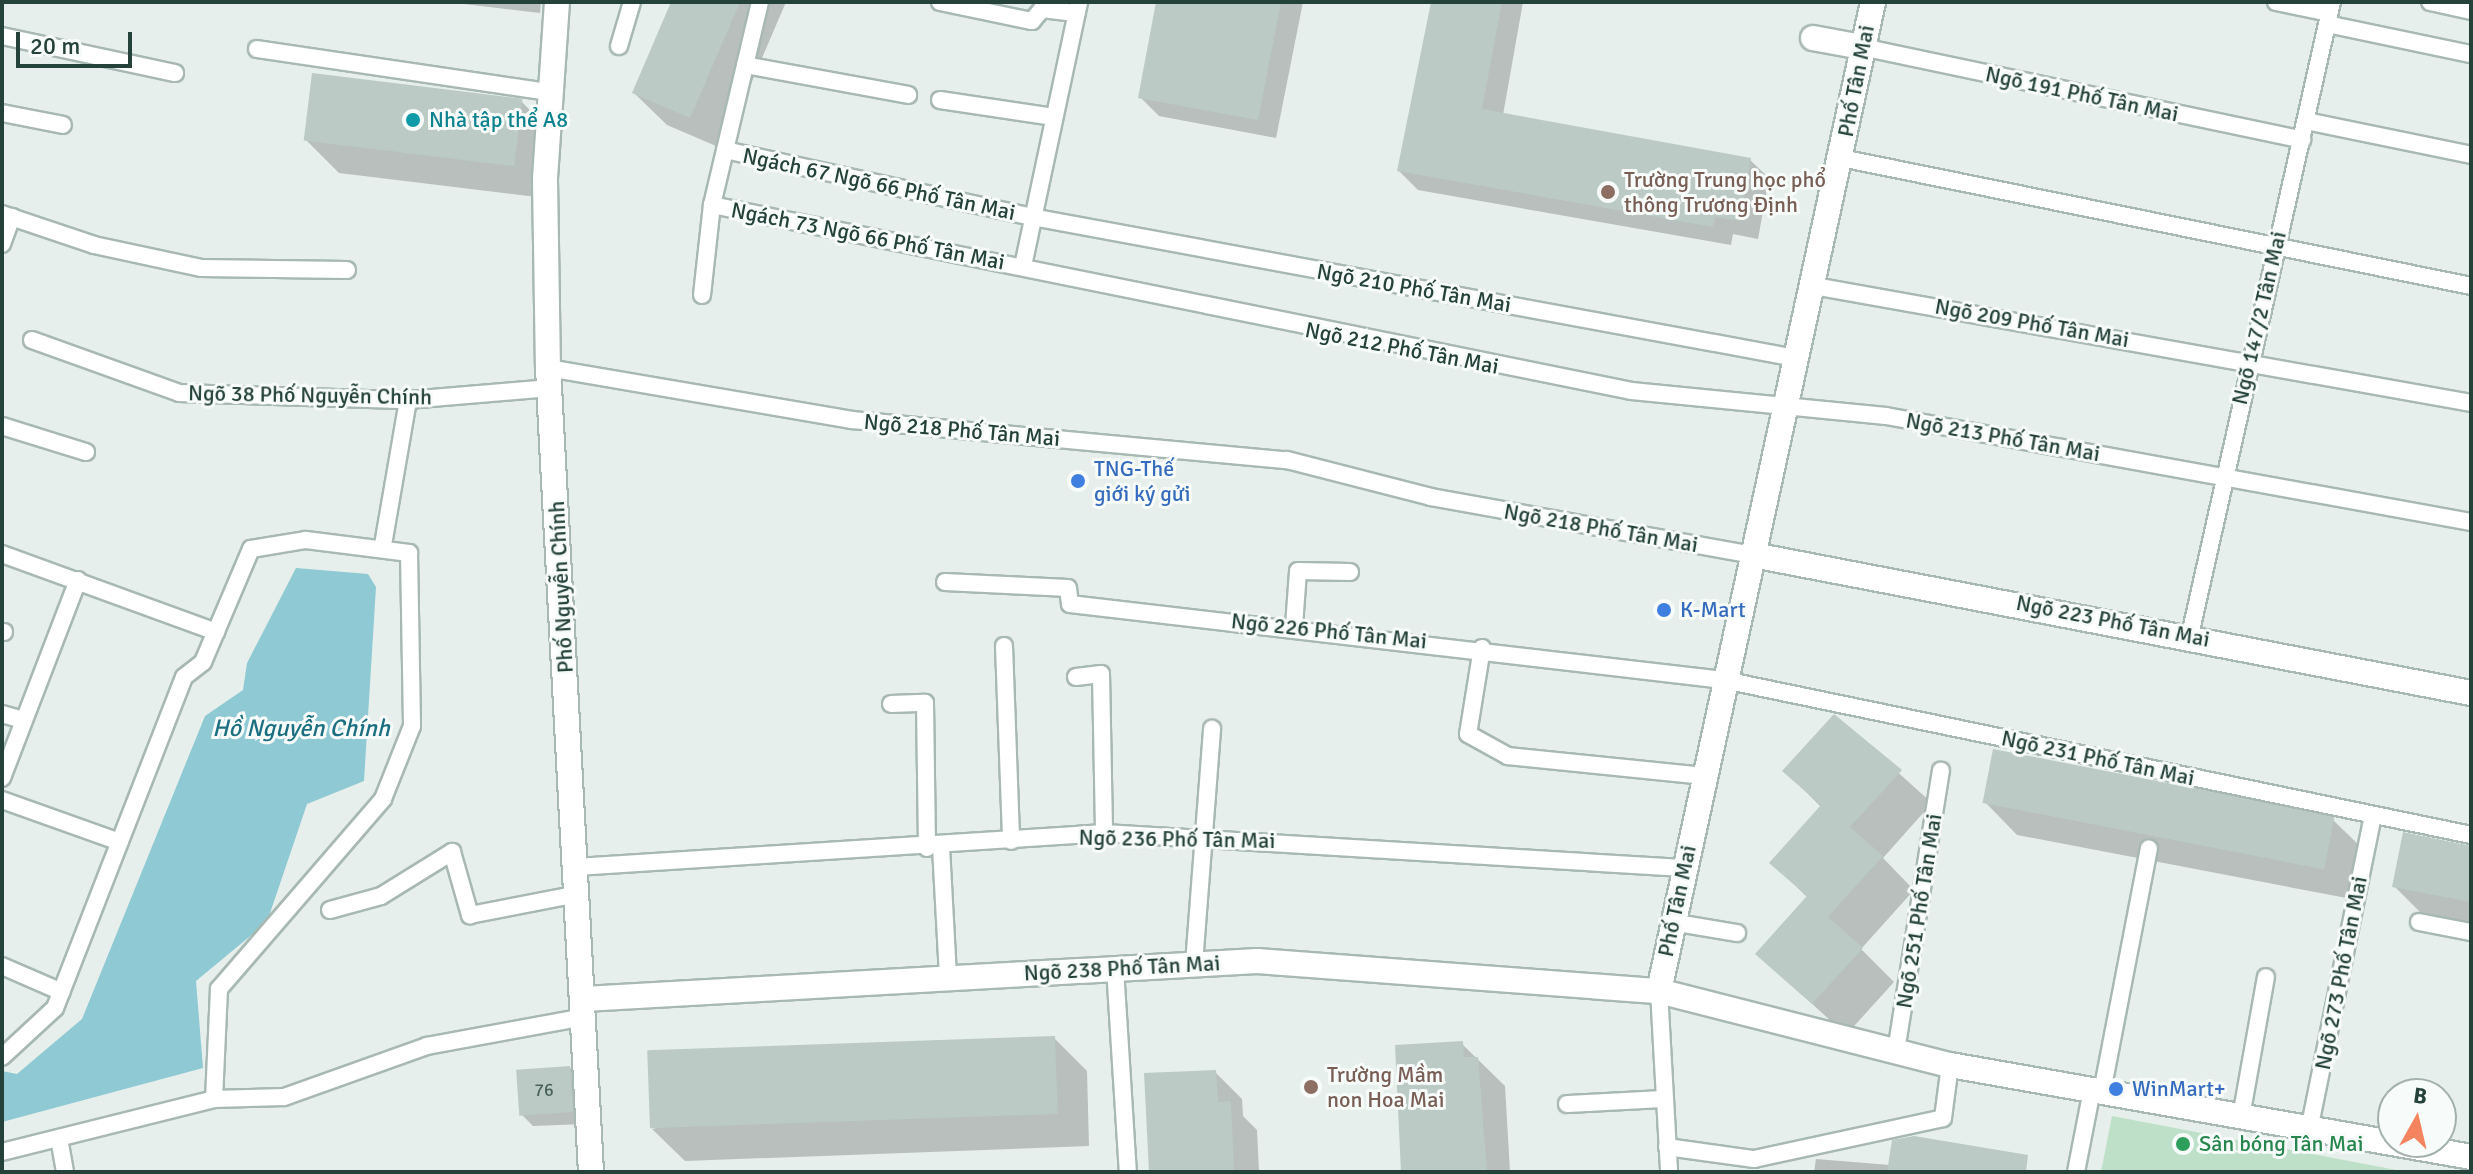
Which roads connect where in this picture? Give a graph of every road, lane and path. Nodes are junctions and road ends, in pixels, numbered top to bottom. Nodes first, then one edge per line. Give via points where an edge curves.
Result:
1 (557, 2) edge
2 (632, 2) edge
3 (760, 2) edge
4 (940, 2) edge
5 (1873, 2) edge
6 (2276, 2) edge
7 (2430, 2) edge
8 (1078, 7) edge
9 (2471, 11) edge
10 (2330, 13) edge
11 (2, 36) edge
12 (1813, 38) dead end
13 (619, 46) dead end
14 (1862, 47) junction
15 (257, 49) dead end
16 (2471, 54) edge
17 (745, 65) junction
18 (175, 73) dead end
19 (548, 92) junction
20 (908, 95) dead end
21 (940, 100) dead end
22 (2, 113) edge
23 (1054, 117) junction
24 (2306, 121) junction
25 (63, 125) dead end
26 (2302, 140) junction
27 (725, 150) junction
28 (2471, 155) edge
29 (1841, 158) junction
30 (712, 205) junction
31 (7, 215) edge
32 (1032, 217) junction
33 (2, 244) edge
34 (2275, 247) junction
35 (1023, 266) junction
36 (347, 270) dead end
37 (1814, 286) junction
38 (2471, 286) edge
39 (702, 295) dead end
40 (32, 340) dead end
41 (1796, 358) junction
42 (2250, 360) junction
43 (549, 378) junction
44 (408, 400) junction
45 (2471, 403) edge
46 (1784, 407) junction
47 (2, 426) edge
48 (86, 452) dead end
49 (2221, 475) junction
50 (2471, 522) edge
51 (383, 545) junction
52 (2, 554) edge
53 (1753, 555) junction
54 (1350, 572) dead end
55 (78, 580) junction
56 (945, 582) dead end
57 (1294, 626) junction
58 (216, 632) junction
59 (2190, 635) junction
60 (1004, 646) dead end
61 (1482, 648) junction
62 (1076, 677) dead end
63 (1724, 680) junction
64 (2471, 693) edge
65 (891, 704) dead end
66 (2, 714) edge
67 (23, 720) junction
68 (1212, 729) dead end
69 (1941, 771) dead end
70 (1704, 776) junction
71 (2, 778) edge
72 (2, 800) edge
73 (2373, 816) junction
74 (1104, 833) junction
75 (2471, 835) edge
76 (1206, 837) junction
77 (1011, 841) junction
78 (120, 842) junction
79 (934, 848) junction
80 (2149, 849) dead end
81 (576, 867) junction
82 (1683, 868) junction
83 (578, 894) junction
84 (330, 910) dead end
85 (1671, 922) junction
86 (2419, 922) dead end
87 (2471, 932) edge
88 (1737, 933) dead end
89 (1194, 964) junction
90 (2, 966) edge
91 (1115, 968) junction
92 (2266, 977) dead end
93 (948, 978) junction
94 (1659, 991) junction
95 (62, 992) junction
96 (584, 1008) junction
97 (1896, 1051) junction
98 (2, 1057) edge
99 (1950, 1065) junction
100 (2097, 1091) junction
101 (214, 1099) junction
102 (1664, 1099) junction
103 (1567, 1104) dead end
104 (2241, 1117) junction
105 (2309, 1130) junction
106 (59, 1138) junction
107 (1667, 1147) junction
108 (2, 1152) edge
109 (2471, 1157) edge
110 (65, 1172) edge
111 (591, 1172) edge
112 (1128, 1172) edge
113 (1669, 1172) edge
114 (2076, 1172) edge

1 - 19 street, Phố Nguyễn Chính
2 - 13 lane
3 - 17 lane
4 - 8 lane via 1032,21 1042,9
5 - 14 street, Phố Tân Mai
6 - 10 lane
7 - 9 lane
8 - 23 lane
10 - 16 lane
10 - 24 lane, Ngõ 147/2 Tân Mai
11 - 18 lane
12 - 14 street
14 - 26 lane, Ngõ 191 Phố Tân Mai
14 - 29 street, Phố Tân Mai
15 - 19 lane
17 - 20 lane
17 - 27 lane
19 - 43 street, Phố Nguyễn Chính
21 - 23 lane
22 - 25 lane
23 - 32 lane
24 - 26 lane, Ngõ 147/2 Tân Mai
24 - 28 lane
26 - 34 lane, Ngõ 147/2 Tân Mai
27 - 30 lane
27 - 32 lane, Ngách 67 Ngõ 66 Phố Tân Mai
29 - 34 lane
29 - 37 street, Phố Tân Mai
30 - 35 lane, Ngách 73 Ngõ 66 Phố Tân Mai
30 - 39 lane
31 - 33 lane
31 - 36 lane via 94,245 201,268
32 - 35 lane
32 - 41 lane, Ngõ 210 Phố Tân Mai
34 - 38 lane
34 - 42 lane, Ngõ 147/2 Tân Mai
35 - 46 lane, Ngõ 212 Phố Tân Mai via 1616,388
37 - 41 street, Phố Tân Mai
37 - 42 lane, Ngõ 209 Phố Tân Mai
40 - 44 lane, Ngõ 38 Phố Nguyễn Chính via 179,393
41 - 46 street, Phố Tân Mai
42 - 45 lane, Ngõ 209 Phố Tân Mai
42 - 49 lane, Ngõ 147/2 Tân Mai
43 - 44 lane, Ngõ 38 Phố Nguyễn Chính
43 - 53 lane, Ngõ 218 Phố Tân Mai via 852,420 1287,460 1431,497
43 - 81 street, Phố Nguyễn Chính
44 - 51 lane
46 - 49 lane, Ngõ 213 Phố Tân Mai via 1886,416
46 - 53 street, Phố Tân Mai
47 - 48 lane
49 - 50 lane, Ngõ 213 Phố Tân Mai
49 - 59 lane, Ngõ 147/2 Tân Mai
51 - 58 lane via 268,541 251,549
51 - 101 lane via 409,553 413,574 412,726 383,799 219,989
52 - 55 lane
53 - 59 street, Ngõ 223 Phố Tân Mai
53 - 63 street, Phố Tân Mai
54 - 57 lane via 1298,571
55 - 58 lane
55 - 67 lane
56 - 57 lane, Ngõ 226 Phố Tân Mai via 1068,588 1070,604
57 - 61 lane, Ngõ 226 Phố Tân Mai
58 - 78 lane via 203,662 184,677
59 - 64 street, Ngõ 223 Phố Tân Mai
60 - 77 lane
61 - 63 lane, Ngõ 226 Phố Tân Mai
61 - 70 lane via 1468,734 1508,756
62 - 74 lane via 1101,674
63 - 70 street, Phố Tân Mai
63 - 73 lane, Ngõ 231 Phố Tân Mai
65 - 79 lane via 925,703
66 - 67 lane
67 - 71 lane
68 - 76 lane
69 - 97 lane, Ngõ 251 Phố Tân Mai
70 - 82 street, Phố Tân Mai
72 - 78 lane
73 - 75 lane, Ngõ 231 Phố Tân Mai
73 - 105 lane, Ngõ 273 Phố Tân Mai
74 - 76 lane, Ngõ 236 Phố Tân Mai
74 - 77 lane, Ngõ 236 Phố Tân Mai
76 - 82 lane, Ngõ 236 Phố Tân Mai
76 - 89 lane
77 - 79 lane, Ngõ 236 Phố Tân Mai
78 - 95 lane
79 - 81 lane, Ngõ 236 Phố Tân Mai
79 - 93 lane
80 - 100 lane
81 - 83 street, Phố Nguyễn Chính
82 - 85 street, Phố Tân Mai
83 - 84 lane via 470,915 452,852 381,896
83 - 96 street, Phố Nguyễn Chính
85 - 88 lane
85 - 94 street, Phố Tân Mai
86 - 87 lane
89 - 91 street, Ngõ 238 Phố Tân Mai
89 - 94 street, Ngõ 238 Phố Tân Mai via 1289,961
90 - 95 lane
91 - 93 street, Ngõ 238 Phố Tân Mai
91 - 112 lane
92 - 104 lane
93 - 96 street, Ngõ 238 Phố Tân Mai
94 - 97 street
94 - 102 lane
95 - 98 lane via 46,1018
96 - 101 lane via 427,1046 284,1097
96 - 111 street, Phố Nguyễn Chính
97 - 99 street
99 - 100 street
99 - 107 lane via 1943,1118 1754,1159
100 - 104 street
100 - 114 lane
101 - 106 lane
102 - 103 lane
102 - 107 lane
104 - 105 street
105 - 109 street
106 - 108 lane
106 - 110 lane
107 - 113 lane

